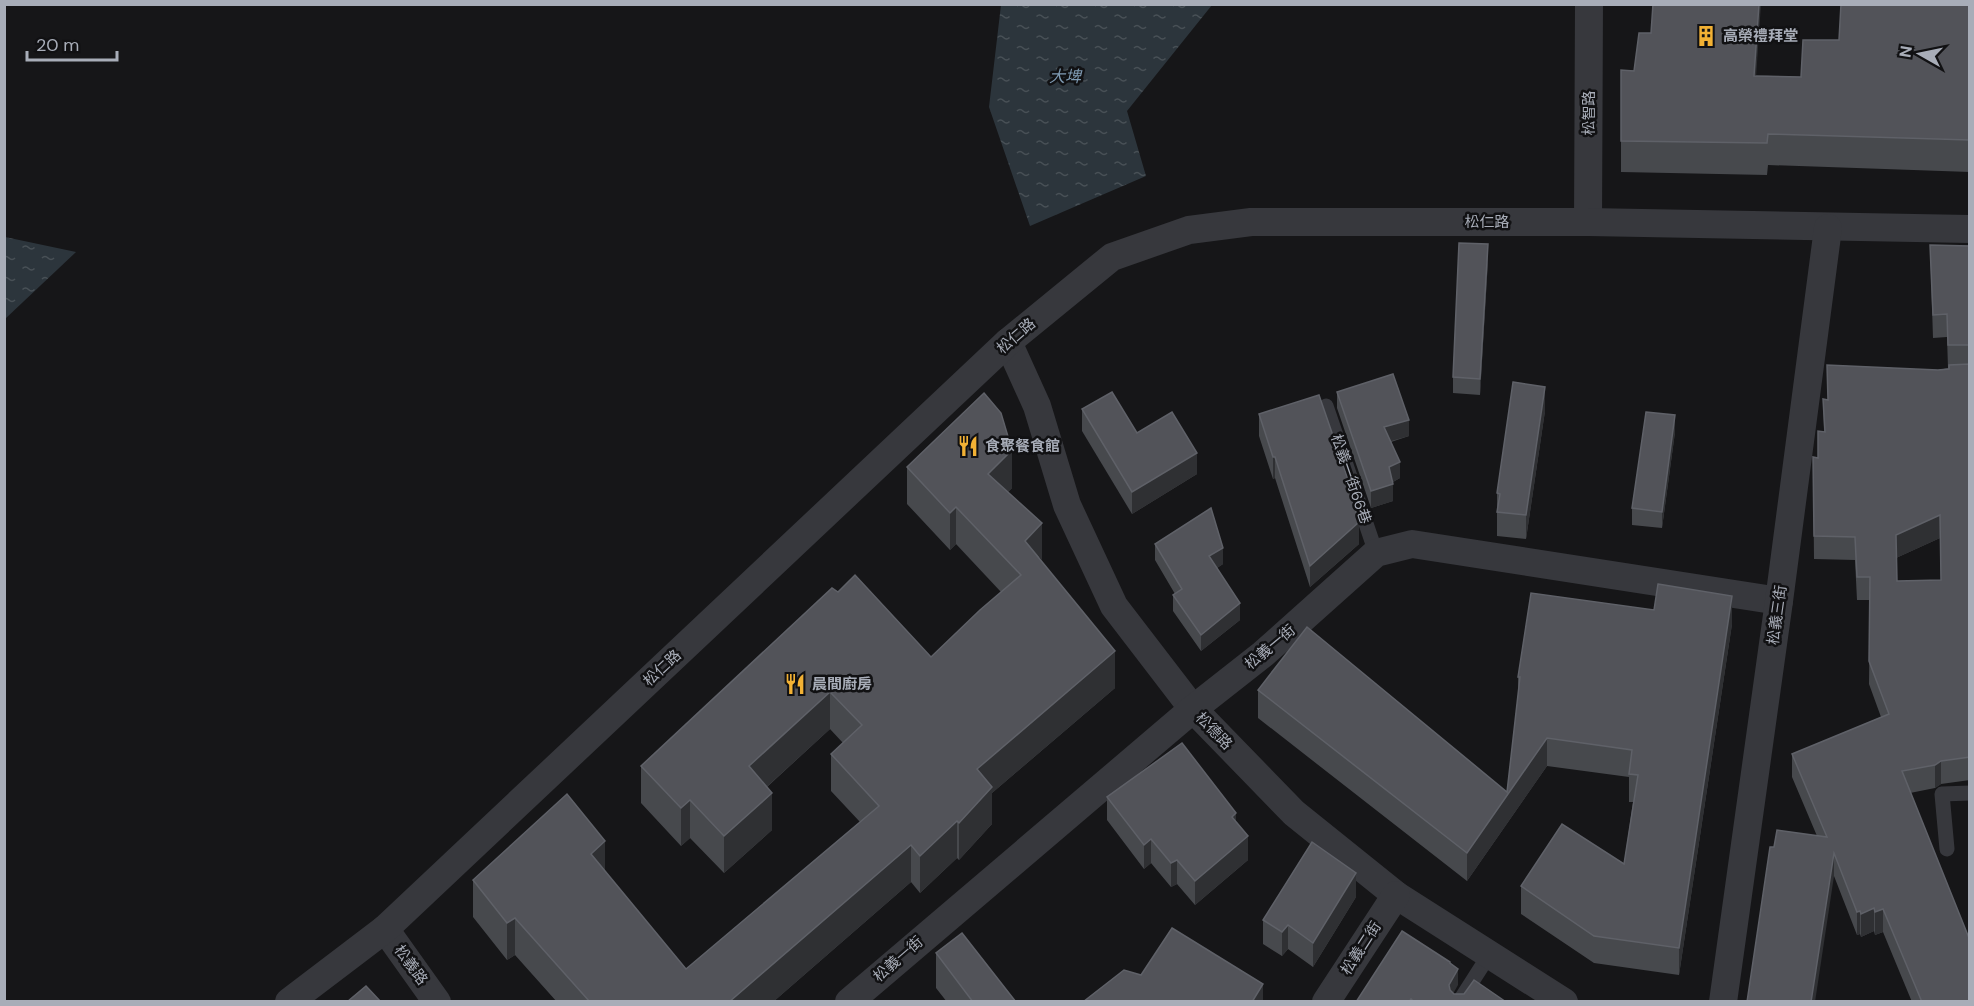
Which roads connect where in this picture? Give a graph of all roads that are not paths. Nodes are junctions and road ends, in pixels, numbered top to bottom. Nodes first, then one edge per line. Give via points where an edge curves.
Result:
1 (1589, 4) edge
2 (1588, 222) junction
3 (1828, 228) junction
4 (1970, 229) edge
5 (1008, 342) junction
6 (1326, 406) dead end
7 (1376, 553) junction
8 (1779, 602) junction
9 (1193, 709) junction
10 (1970, 793) edge
11 (1947, 849) dead end
12 (1396, 895) junction
13 (385, 929) junction
14 (1489, 955) junction
15 (289, 1002) edge
16 (437, 1002) edge
17 (849, 1002) edge
18 (1326, 1002) edge
19 (1460, 1002) edge
20 (1564, 1002) edge
21 (1723, 1002) edge

1 - 2 street, 松智路
2 - 3 street, 松仁路
2 - 5 street, 松仁路 via 1251,222 1189,230 1112,257
3 - 4 street, 松仁路
3 - 8 street, 松義三街 via 1814,378
5 - 9 street, 松德路 via 1037,406 1067,505 1114,606
5 - 13 street, 松仁路
6 - 7 lane, 松義一街66巷
7 - 8 street, 松義一街 via 1412,544
7 - 9 street, 松義一街 via 1263,654
8 - 21 street, 松義三街
9 - 12 street, 松德路 via 1294,813
9 - 17 street, 松義一街
10 - 11 lane via 1942,794
12 - 14 street, 松德路
12 - 18 street, 松義二街
13 - 15 street, 松仁路
13 - 16 street, 松義路
14 - 19 lane
14 - 20 street, 松德路

